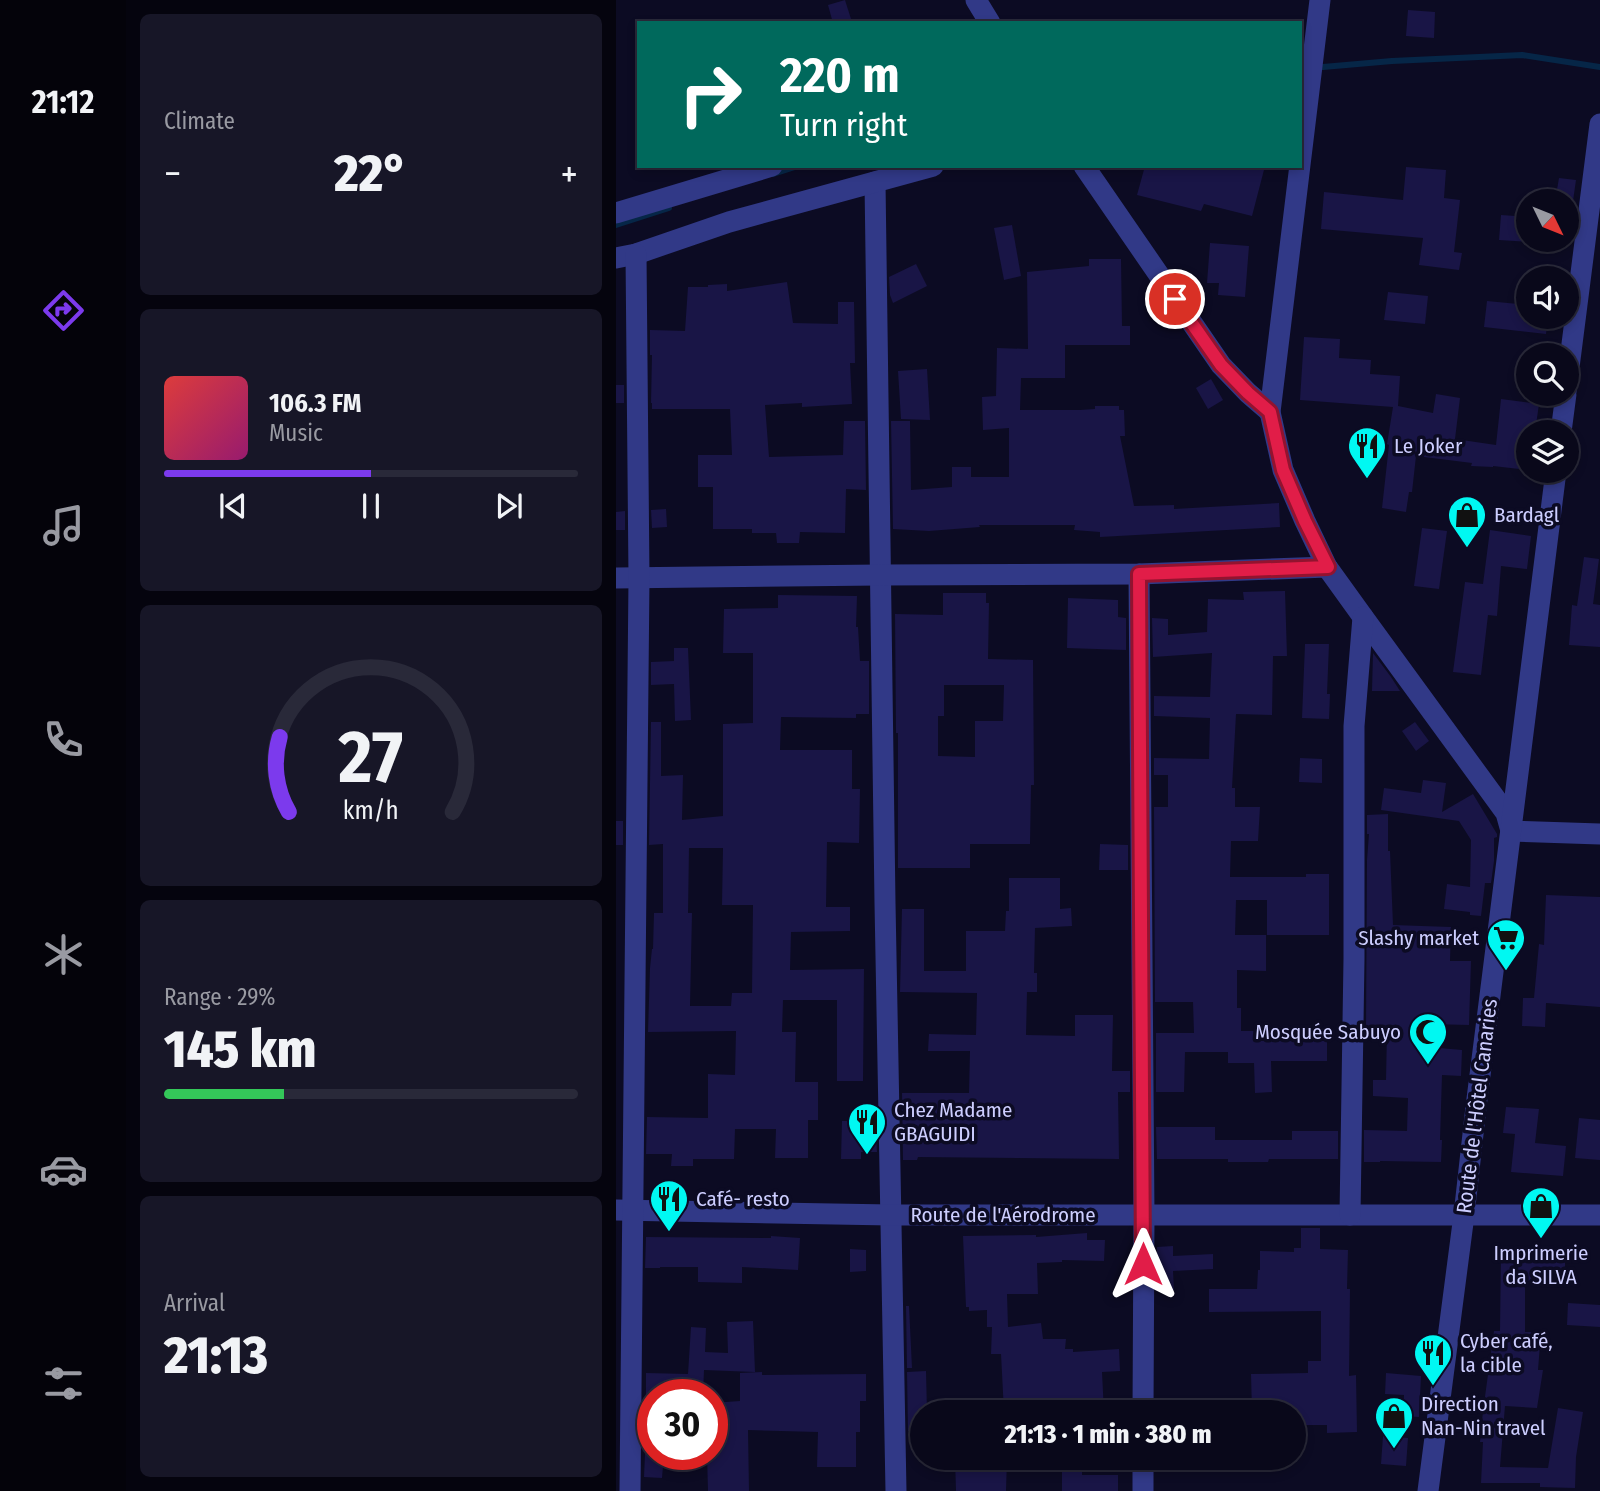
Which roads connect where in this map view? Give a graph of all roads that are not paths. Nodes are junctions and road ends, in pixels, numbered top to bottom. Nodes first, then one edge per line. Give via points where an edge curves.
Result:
1 (1320, 0) edge
2 (1306, 59) edge
3 (1304, 108) edge
4 (1600, 124) edge
5 (1302, 126) edge
6 (765, 168) edge
7 (926, 168) edge
8 (1085, 168) edge
9 (1297, 168) edge
10 (875, 182) junction
11 (616, 213) edge
12 (626, 256) edge
13 (1572, 343) edge
14 (1270, 412) junction
15 (1554, 483) edge
16 (1328, 567) junction
17 (1139, 574) junction
18 (880, 575) junction
19 (616, 578) edge
20 (639, 578) junction
21 (1363, 617) junction
22 (1511, 831) junction
23 (1600, 834) edge
24 (625, 1210) edge
25 (1600, 1214) edge
26 (891, 1215) junction
27 (1144, 1215) junction
28 (1350, 1215) junction
29 (1464, 1215) junction
30 (1143, 1400) edge
31 (1143, 1470) edge
32 (630, 1491) edge
33 (896, 1491) edge
34 (1143, 1491) edge
35 (1428, 1491) edge

1 - 2 street
2 - 3 street
3 - 5 street
4 - 13 street
6 - 11 street
7 - 10 street
8 - 14 street via 1221,365
9 - 14 street
10 - 12 street
10 - 18 street
12 - 20 street
14 - 16 street via 1283,470
15 - 22 street, Route de l'Hôtel Canaries
16 - 17 street
16 - 21 street
17 - 18 street
17 - 27 street
18 - 20 street
18 - 26 street
19 - 20 street
20 - 24 street
21 - 22 street via 1506,813
21 - 28 street via 1354,726
22 - 23 street
22 - 29 street, Route de l'Hôtel Canaries
24 - 26 street, Route de l'Aérodrome
24 - 32 street
25 - 29 street, Route de l'Aérodrome
26 - 27 street, Route de l'Aérodrome
26 - 33 street
27 - 28 street, Route de l'Aérodrome
27 - 30 street
28 - 29 street, Route de l'Aérodrome
29 - 35 street, Route de l'Hôtel Canaries
31 - 34 street

